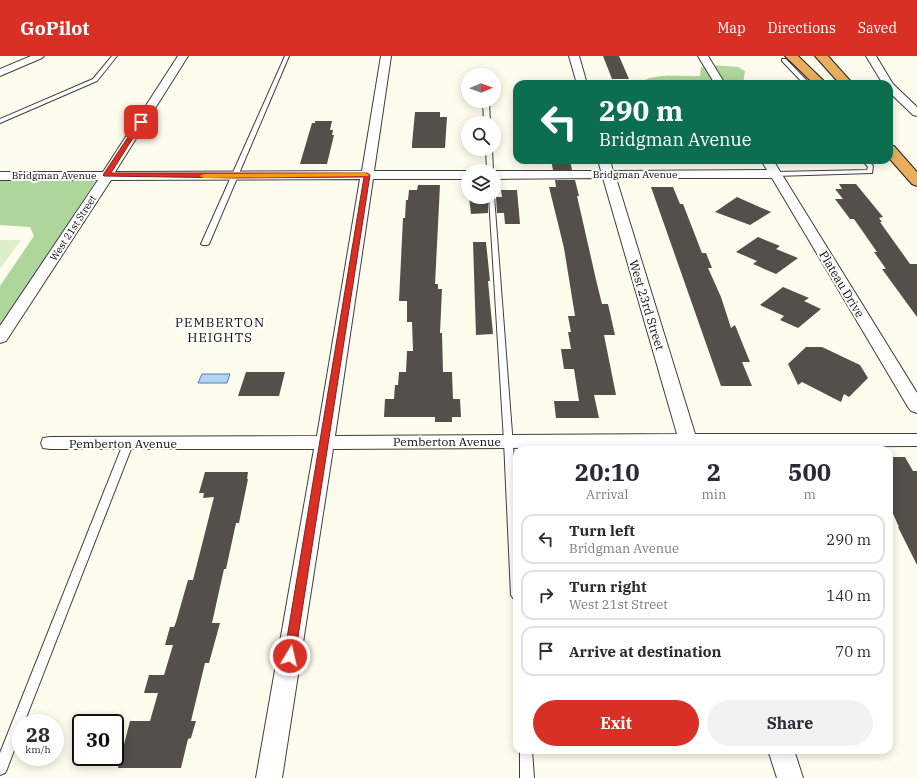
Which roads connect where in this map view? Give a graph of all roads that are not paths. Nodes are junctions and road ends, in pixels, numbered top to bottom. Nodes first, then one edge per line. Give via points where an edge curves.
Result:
1 (39, 56) edge
2 (115, 56) edge
3 (183, 56) edge
4 (287, 56) edge
5 (386, 56) edge
6 (574, 56) edge
7 (703, 56) edge
8 (808, 56) edge
9 (871, 56) edge
10 (787, 58) edge
11 (824, 58) edge
12 (0, 73) edge
13 (581, 80) edge
14 (718, 80) edge
15 (804, 80) edge
16 (816, 80) edge
17 (829, 80) edge
18 (843, 80) edge
19 (886, 80) edge
20 (893, 86) edge
21 (893, 89) edge
22 (913, 94) dead end
23 (917, 113) edge
24 (0, 121) edge
25 (893, 144) edge
26 (893, 146) edge
27 (893, 157) edge
28 (917, 162) edge
29 (770, 164) edge
30 (869, 164) edge
31 (606, 167) edge
32 (501, 174) edge
33 (776, 174) junction
34 (107, 175) junction
35 (367, 175) junction
36 (461, 175) edge
37 (0, 176) edge
38 (235, 176) junction
39 (917, 181) edge
40 (492, 204) edge
41 (206, 244) dead end
42 (0, 338) edge
43 (917, 408) edge
44 (917, 440) edge
45 (508, 441) junction
46 (50, 442) dead end
47 (325, 442) junction
48 (128, 444) junction
49 (689, 445) edge
50 (513, 527) edge
51 (526, 754) edge
52 (783, 754) edge
53 (0, 769) edge
54 (269, 778) edge
55 (527, 778) edge
56 (790, 778) edge

1 - 12 street
2 - 24 lane via 95,80
3 - 34 street, West 21st Street
4 - 38 lane
5 - 35 street
6 - 13 street
7 - 14 street
8 - 17 highway
9 - 19 street
10 - 15 lane
10 - 16 highway
11 - 18 highway
20 - 22 street
21 - 23 street
25 - 28 highway
26 - 39 highway
27 - 39 highway
29 - 33 street, Plateau Drive
30 - 33 lane via 870,172
31 - 32 street, Bridgman Avenue
31 - 33 street, Bridgman Avenue
31 - 49 street, West 23rd Street
33 - 43 street, Plateau Drive
34 - 37 street, Bridgman Avenue
34 - 38 street, Bridgman Avenue
34 - 42 street, West 21st Street
35 - 36 street, Bridgman Avenue
35 - 38 street, Bridgman Avenue
35 - 47 street
38 - 41 lane
40 - 45 lane
44 - 49 street, Pemberton Avenue
45 - 47 street, Pemberton Avenue
45 - 49 street, Pemberton Avenue
45 - 50 lane
46 - 48 street, Pemberton Avenue
47 - 48 street, Pemberton Avenue
47 - 54 street
48 - 53 lane
51 - 55 lane
52 - 56 street

